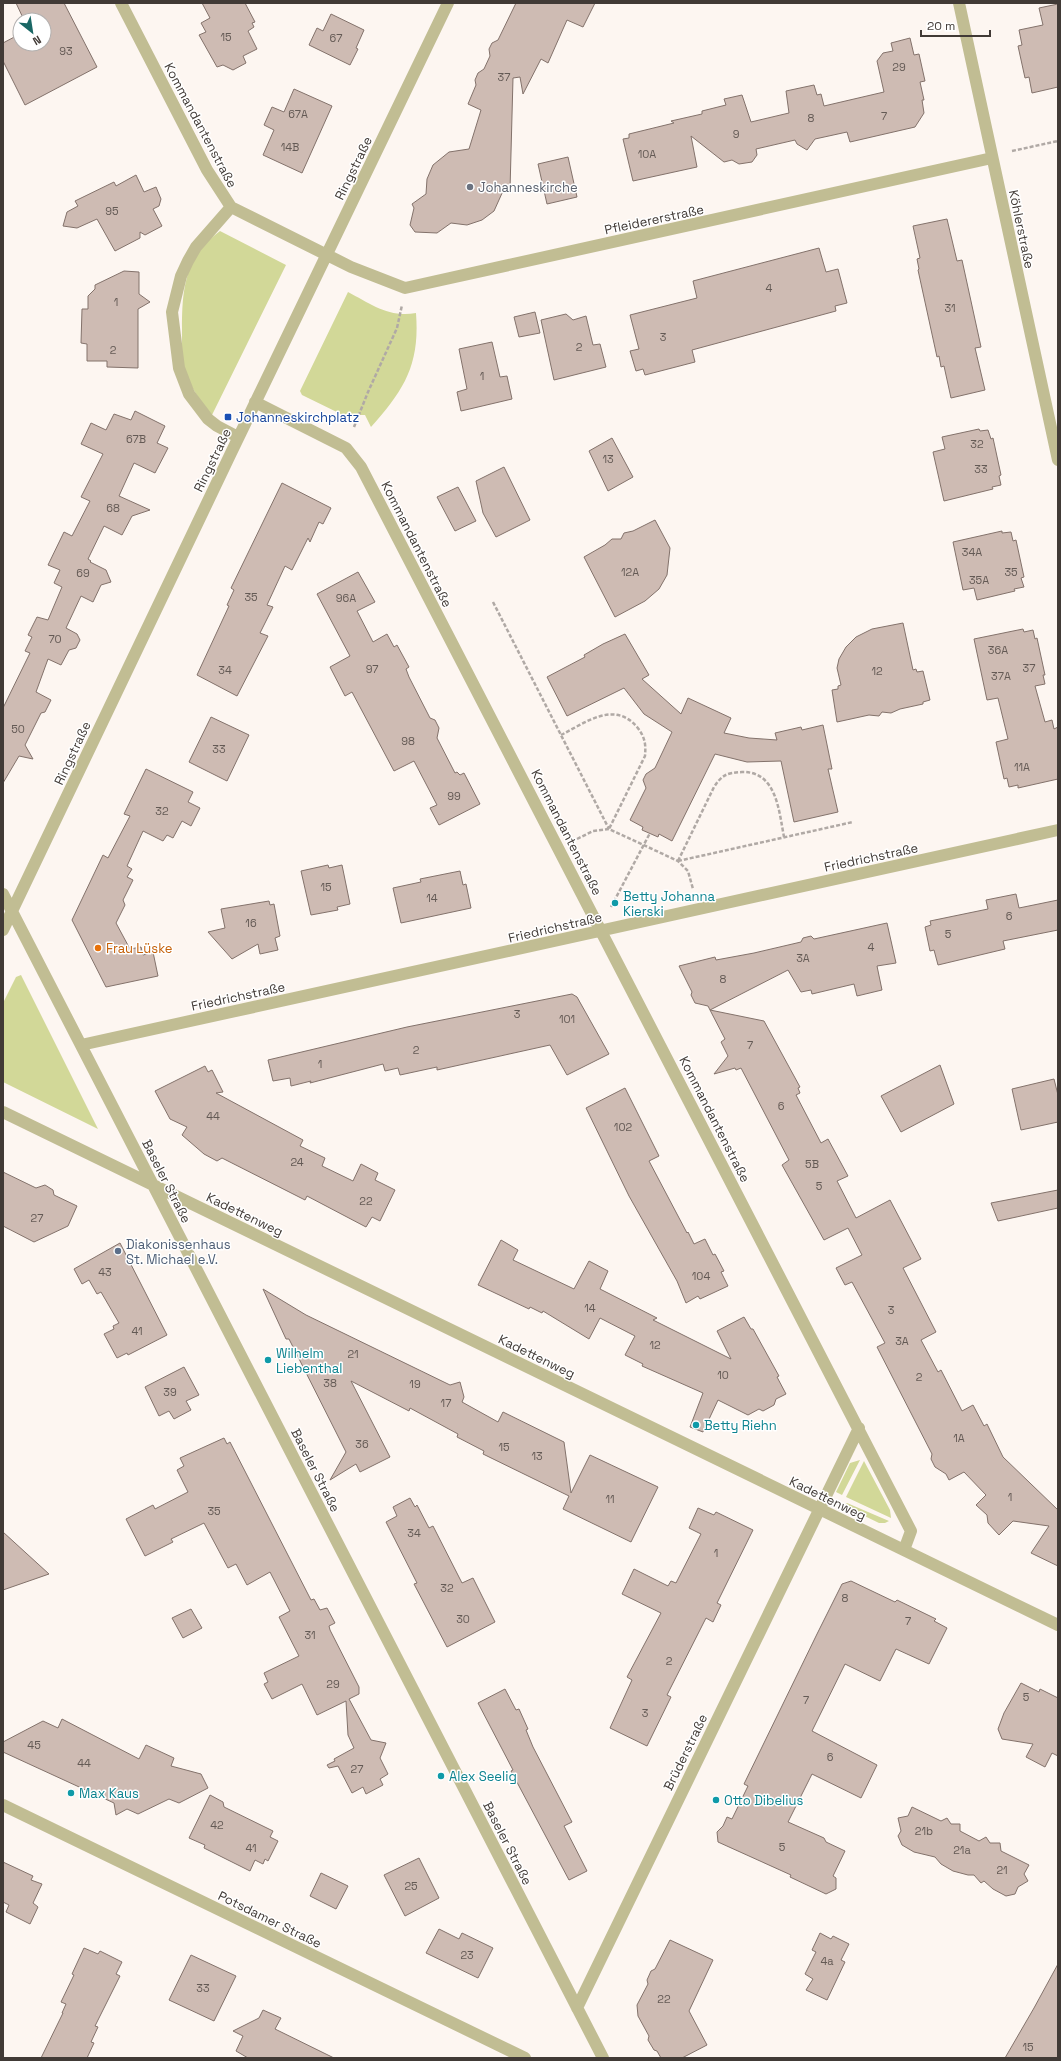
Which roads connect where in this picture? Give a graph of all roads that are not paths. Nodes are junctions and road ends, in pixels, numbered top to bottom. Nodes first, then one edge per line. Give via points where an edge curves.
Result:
1 (121, 3) edge
2 (448, 3) edge
3 (959, 3) edge
4 (992, 158) junction
5 (230, 207) junction
6 (327, 255) junction
7 (256, 402) junction
8 (238, 437) junction
9 (1058, 460) edge
10 (1058, 830) edge
11 (3, 894) edge
12 (12, 912) junction
13 (3, 930) edge
14 (602, 930) junction
15 (81, 1045) junction
16 (3, 1112) edge
17 (154, 1185) junction
18 (859, 1428) junction
19 (819, 1509) junction
20 (904, 1550) junction
21 (1058, 1625) edge
22 (3, 1805) edge
23 (577, 2008) junction
24 (525, 2058) edge
25 (603, 2058) edge

1 - 5 street, Kommandantenstraße via 207,170
2 - 6 street, Ringstraße
3 - 4 street, Köhlerstraße
4 - 6 street, Pfleidererstraße via 405,288
4 - 9 street, Köhlerstraße
5 - 6 street, Kommandantenstraße
5 - 8 street via 196,247 188,261 179,282 172,312 179,368 189,394 208,419
6 - 7 street, Ringstraße
7 - 8 street, Ringstraße
7 - 14 street, Kommandantenstraße via 346,448 362,467
8 - 12 street, Ringstraße
10 - 14 street, Friedrichstraße
11 - 12 street, Baseler Straße
12 - 13 street, Ringstraße
12 - 15 street, Baseler Straße
14 - 15 street, Friedrichstraße
14 - 18 street, Kommandantenstraße
15 - 17 street, Baseler Straße
16 - 17 street, Kadettenweg
17 - 19 street, Kadettenweg
17 - 23 street, Baseler Straße
18 - 19 street
18 - 20 street, Kommandantenstraße via 910,1531
19 - 20 street, Kadettenweg
19 - 23 street, Brüderstraße
20 - 21 street, Kadettenweg
22 - 24 street, Potsdamer Straße
23 - 25 street, Baseler Straße

